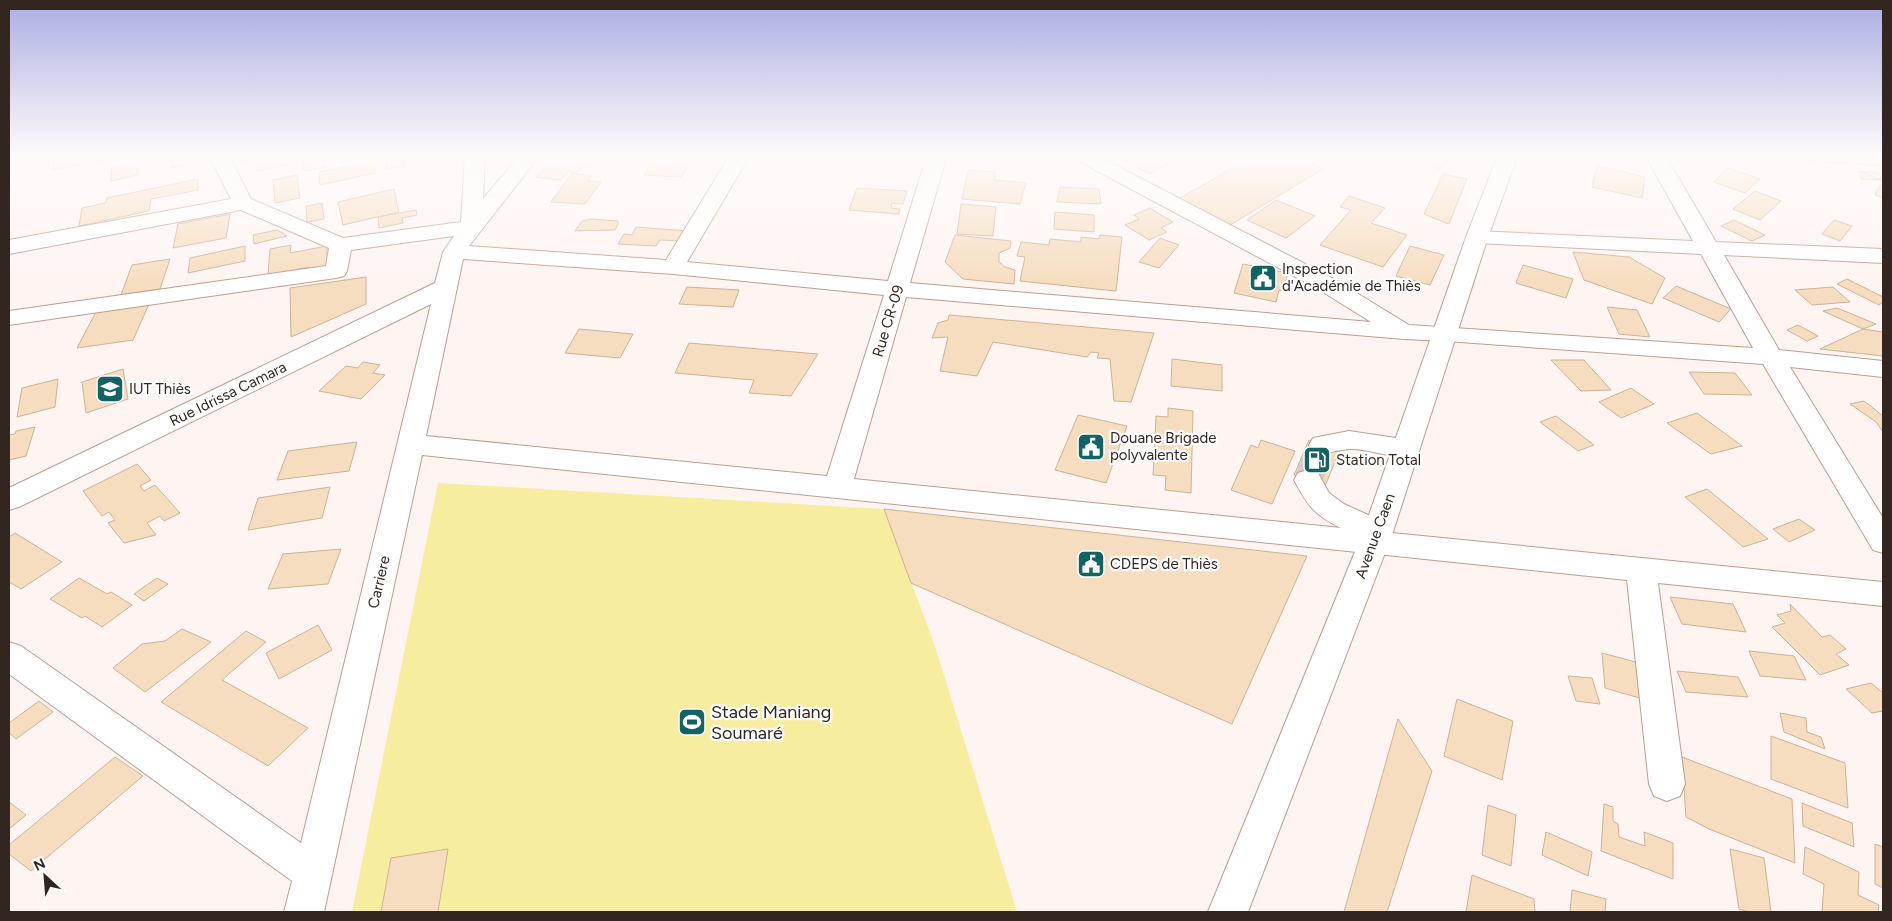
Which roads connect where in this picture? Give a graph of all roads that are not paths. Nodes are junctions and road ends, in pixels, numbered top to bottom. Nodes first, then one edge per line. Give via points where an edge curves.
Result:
1 (240, 198) edge
2 (468, 198) edge
3 (496, 198) edge
4 (714, 198) edge
5 (924, 198) edge
6 (1163, 198) edge
7 (1492, 198) edge
8 (1680, 198) edge
9 (243, 203) junction
10 (1477, 237) junction
11 (462, 240) junction
12 (341, 245) junction
13 (9, 247) edge
14 (1710, 249) junction
15 (1883, 256) edge
16 (673, 267) junction
17 (446, 287) junction
18 (897, 289) junction
19 (9, 318) edge
20 (1404, 332) junction
21 (1446, 333) junction
22 (1772, 356) junction
23 (1883, 369) edge
24 (410, 444) junction
25 (1323, 445) dead end
26 (1406, 448) junction
27 (1308, 480) dead end
28 (838, 487) junction
29 (9, 500) edge
30 (1376, 537) junction
31 (1883, 542) edge
32 (1641, 570) junction
33 (1883, 594) edge
34 (9, 656) edge
35 (1667, 784) dead end
36 (312, 873) junction
37 (304, 912) edge
38 (1228, 912) edge

1 - 9 main road
2 - 11 main road, Carriere
3 - 11 main road
4 - 16 main road
5 - 18 main road, Rue CR-09
6 - 20 main road via 1326,284
7 - 10 main road, Avenue Caen
8 - 14 main road
9 - 12 main road
9 - 13 main road
10 - 14 main road
10 - 21 main road, Avenue Caen
11 - 12 main road
11 - 16 main road
11 - 17 main road, Carriere
12 - 19 main road via 336,271
14 - 15 main road
14 - 22 main road
16 - 18 main road
17 - 24 main road, Carriere
17 - 29 main road, Rue Idrissa Camara
18 - 20 main road
18 - 28 main road, Rue CR-09
20 - 21 main road
21 - 22 main road
21 - 26 main road, Avenue Caen
22 - 23 main road
22 - 31 main road
24 - 28 main road
24 - 36 main road, Carriere
25 - 26 main road via 1349,440
26 - 30 main road, Avenue Caen
27 - 30 main road via 1319,500
28 - 30 main road
30 - 32 main road
30 - 38 main road, Avenue Caen
32 - 33 main road
32 - 35 main road
34 - 36 main road
36 - 37 main road, Carriere

